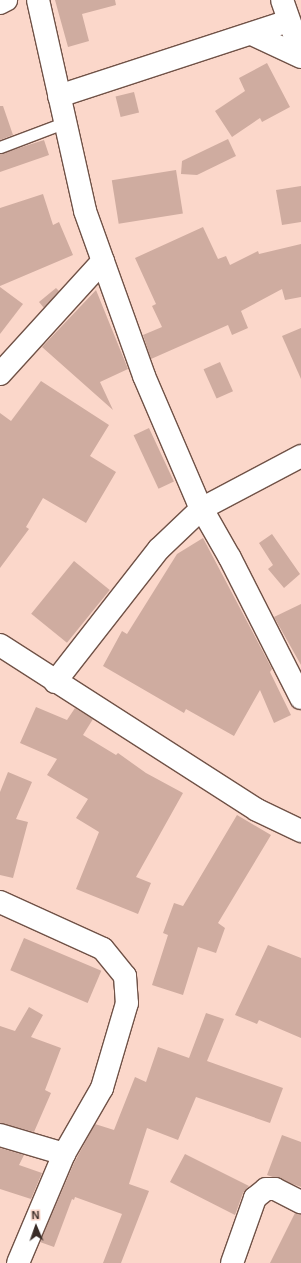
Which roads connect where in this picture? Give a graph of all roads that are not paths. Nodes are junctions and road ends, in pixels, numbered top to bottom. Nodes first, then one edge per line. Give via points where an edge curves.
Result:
1 (6, 0) edge
2 (38, 0) edge
3 (282, 0) edge
4 (0, 3) edge
5 (288, 22) junction
6 (254, 35) junction
7 (301, 54) edge
8 (301, 57) edge
9 (59, 96) junction
10 (66, 122) junction
11 (0, 147) edge
12 (103, 261) junction
13 (0, 374) edge
14 (301, 456) edge
15 (201, 508) junction
16 (0, 645) edge
17 (55, 682) junction
18 (301, 698) edge
19 (301, 831) edge
20 (0, 902) edge
21 (0, 1135) edge
22 (64, 1154) junction
23 (301, 1202) edge
24 (18, 1263) edge
25 (232, 1263) edge

1 - 4 street
2 - 9 street
3 - 5 street
5 - 6 street
5 - 7 street
6 - 8 street
6 - 9 street
9 - 10 street
10 - 11 lane
10 - 12 street via 85,211
12 - 13 street
12 - 15 street via 144,376
14 - 15 street
15 - 17 street via 158,549
15 - 18 street via 230,558
16 - 17 street
17 - 19 street via 257,810
20 - 22 street via 102,949 125,976 127,1003 102,1088
21 - 22 street
22 - 24 street
23 - 25 street via 275,1189 266,1189 256,1198

